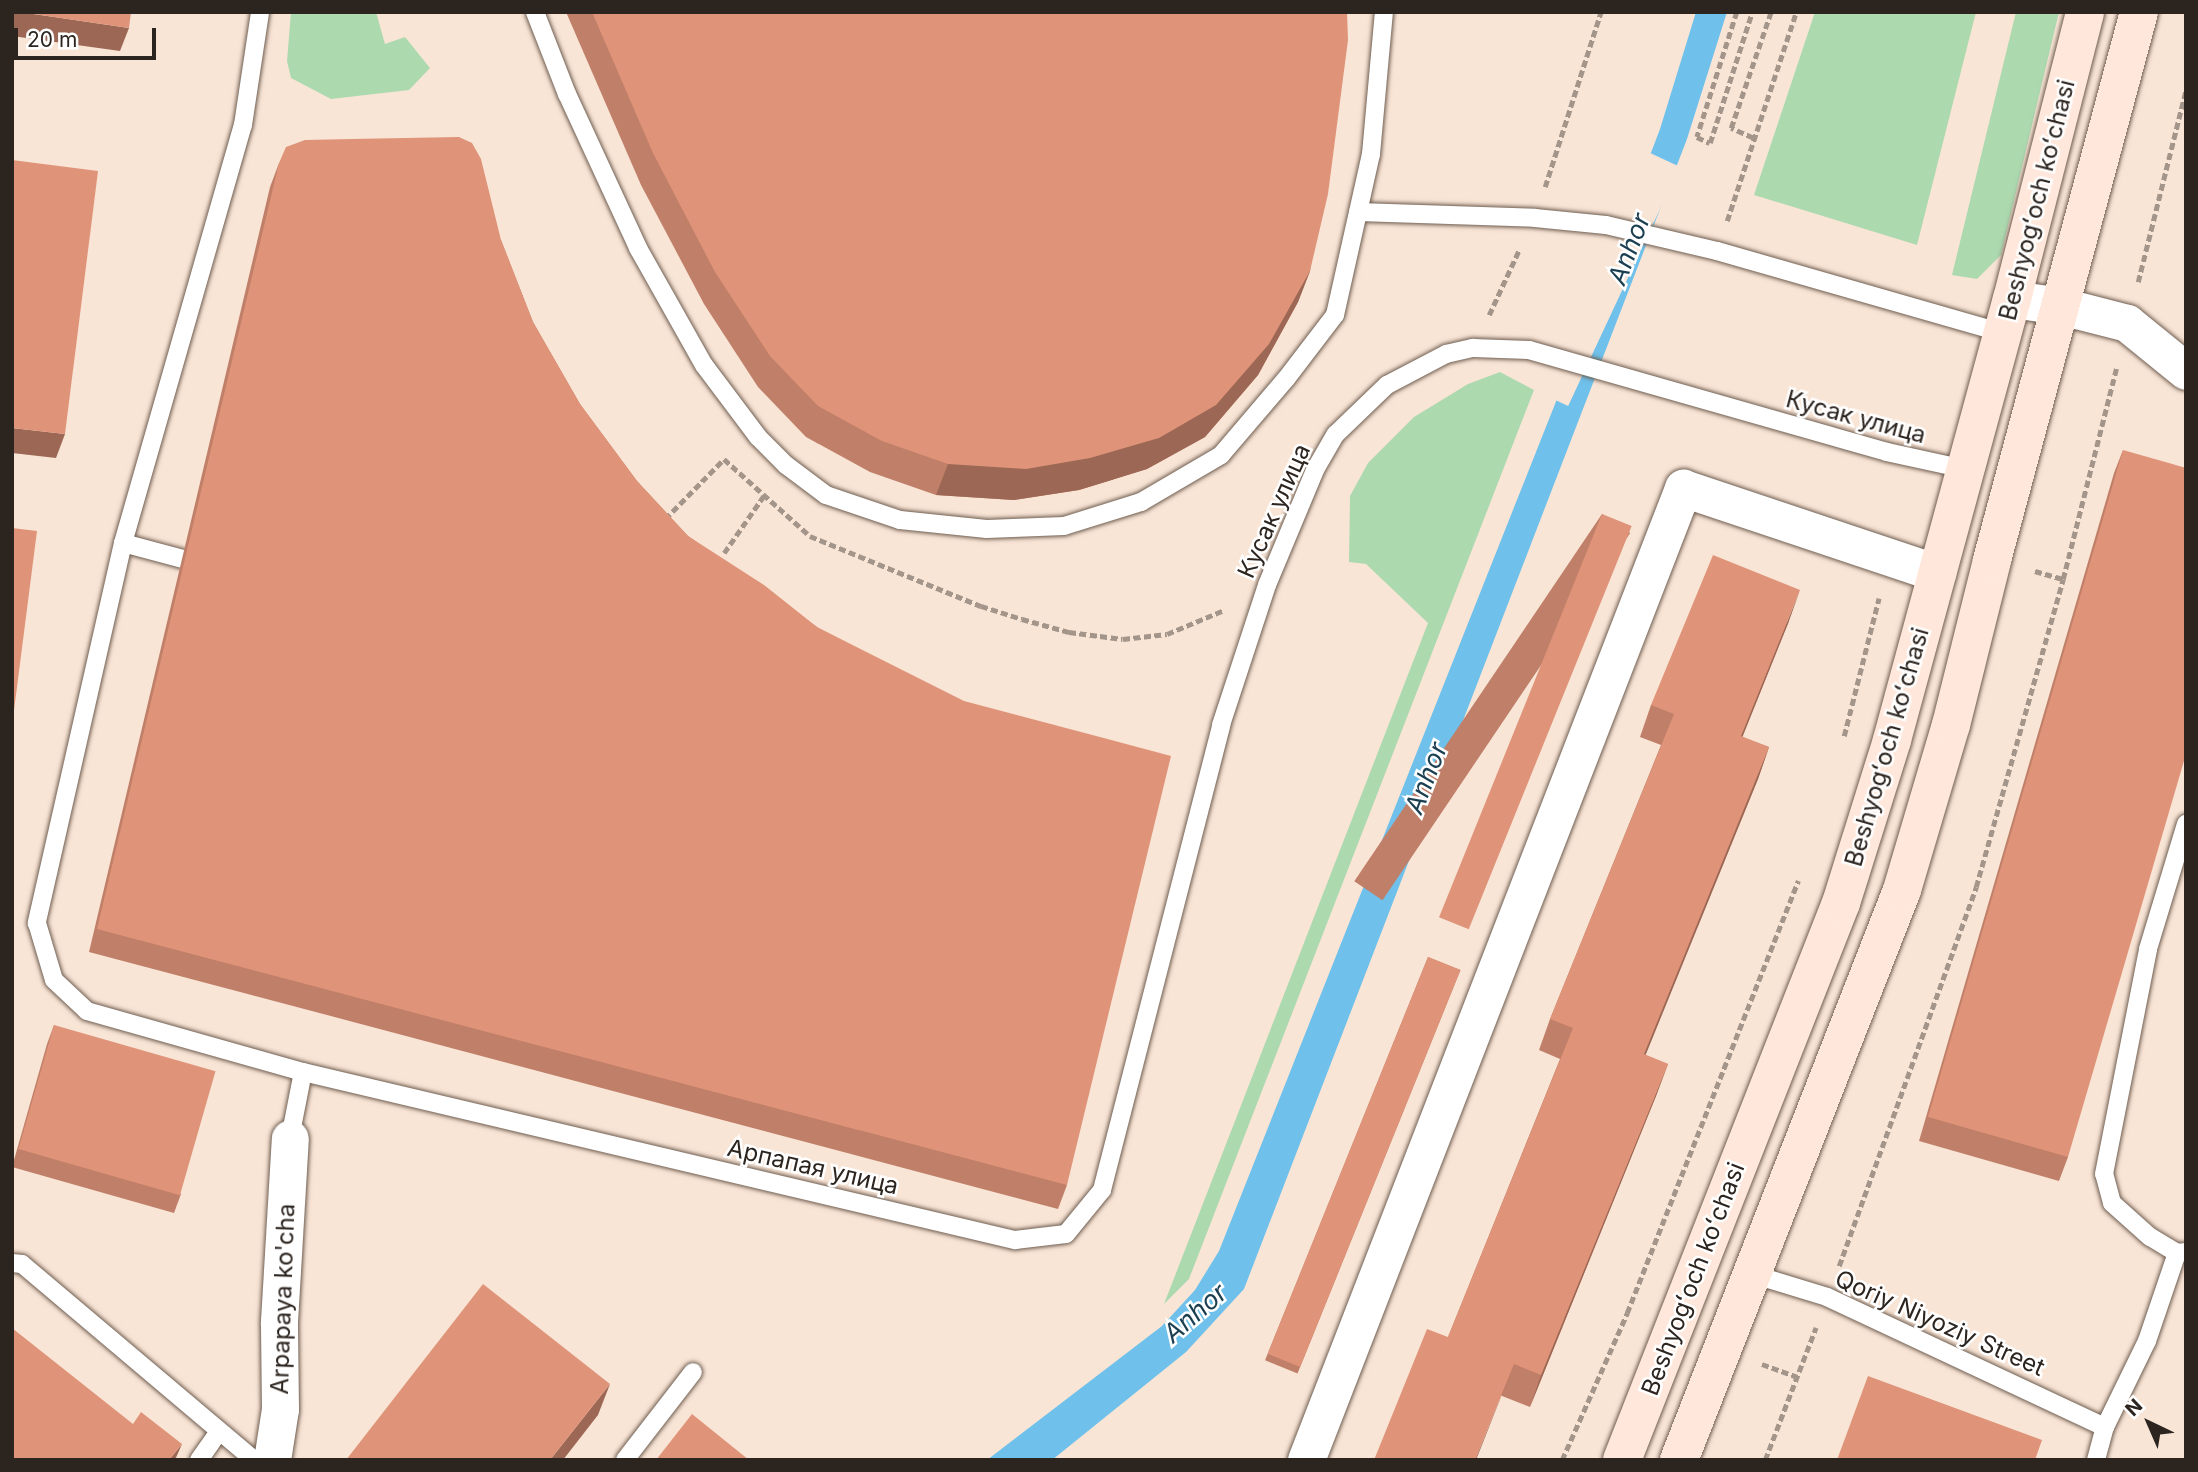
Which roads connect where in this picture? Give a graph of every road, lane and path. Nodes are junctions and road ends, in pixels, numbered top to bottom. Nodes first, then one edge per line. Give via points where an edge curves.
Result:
1 (260, 12) edge
2 (536, 12) edge
3 (1384, 12) edge
4 (1737, 12) edge
5 (1752, 12) edge
6 (1770, 12) edge
7 (1796, 12) edge
8 (2085, 12) edge
9 (2139, 12) edge
10 (2186, 90) edge
11 (1753, 138) junction
12 (1359, 212) junction
13 (1717, 251) junction
14 (2061, 306) junction
15 (2008, 316) junction
16 (2127, 323) junction
17 (2186, 371) edge
18 (1965, 469) junction
19 (772, 484) dead end
20 (662, 523) edge
21 (123, 543) junction
22 (724, 553) dead end
23 (1889, 557) junction
24 (183, 559) edge
25 (1937, 573) junction
26 (1267, 585) junction
27 (1843, 741) dead end
28 (2186, 824) edge
29 (1802, 871) dead end
30 (1166, 934) joint
31 (303, 1072) junction
32 (290, 1138) joint
33 (2181, 1253) edge
34 (12, 1263) edge
35 (1752, 1274) junction
36 (1827, 1297) junction
37 (693, 1372) dead end
38 (2105, 1427) junction
39 (219, 1431) junction
40 (199, 1460) edge
41 (254, 1460) edge
42 (272, 1460) edge
43 (625, 1460) edge
44 (1306, 1460) edge
45 (1562, 1460) edge
46 (1622, 1460) edge
47 (1679, 1460) edge
48 (1765, 1460) edge
49 (2096, 1460) edge

1 - 21 lane, Арпапая улица via 243,125
2 - 12 lane via 567,94 638,248 704,365 758,437 786,465 826,495 900,520 987,529 1064,526 1141,502 1221,455 1335,314
3 - 12 lane via 1371,154
4 - 5 path via 1697,137 1710,143
6 - 11 path via 1731,128
7 - 11 path
8 - 15 main road, Beshyogʻoch koʻchasi
9 - 14 main road, Beshyogʻoch koʻchasi
10 - 16 path
11 - 13 path
12 - 13 lane via 1606,225
13 - 15 lane
14 - 15 street
14 - 16 street
14 - 35 main road, Beshyogʻoch koʻchasi via 1951,726 1902,890
15 - 18 main road, Beshyogʻoch koʻchasi
16 - 17 street
16 - 36 path via 2063,579 1976,887
18 - 25 main road, Beshyogʻoch koʻchasi
18 - 26 lane, Кусак улица via 1887,452 1529,350 1474,348 1446,354 1387,385 1336,434 1316,468
19 - 22 path
20 - 26 path via 724,459 810,536 981,606 1069,632 1124,639 1167,634
21 - 24 lane
21 - 31 lane, Арпапая улица via 37,923 54,980 87,1011
23 - 25 street
23 - 27 path
23 - 44 street via 1684,488
25 - 46 main road, Beshyogʻoch koʻchasi via 1841,903
26 - 30 lane, Кусак улица via 1221,725
28 - 33 lane via 2148,949 2104,1174 2112,1203 2150,1237
29 - 45 path via 1627,1313
30 - 31 lane, Арпапая улица via 1102,1190 1066,1234 1015,1240
31 - 32 lane
32 - 42 street, Arpapaya ko'cha via 279,1321 280,1409
33 - 38 lane via 2147,1340
34 - 39 lane via 22,1264
35 - 36 lane, Qoriy Niyoziy Street
35 - 47 main road, Beshyogʻoch koʻchasi
36 - 38 lane, Qoriy Niyoziy Street
36 - 48 path
37 - 43 lane
38 - 49 lane
39 - 40 lane
39 - 41 lane

